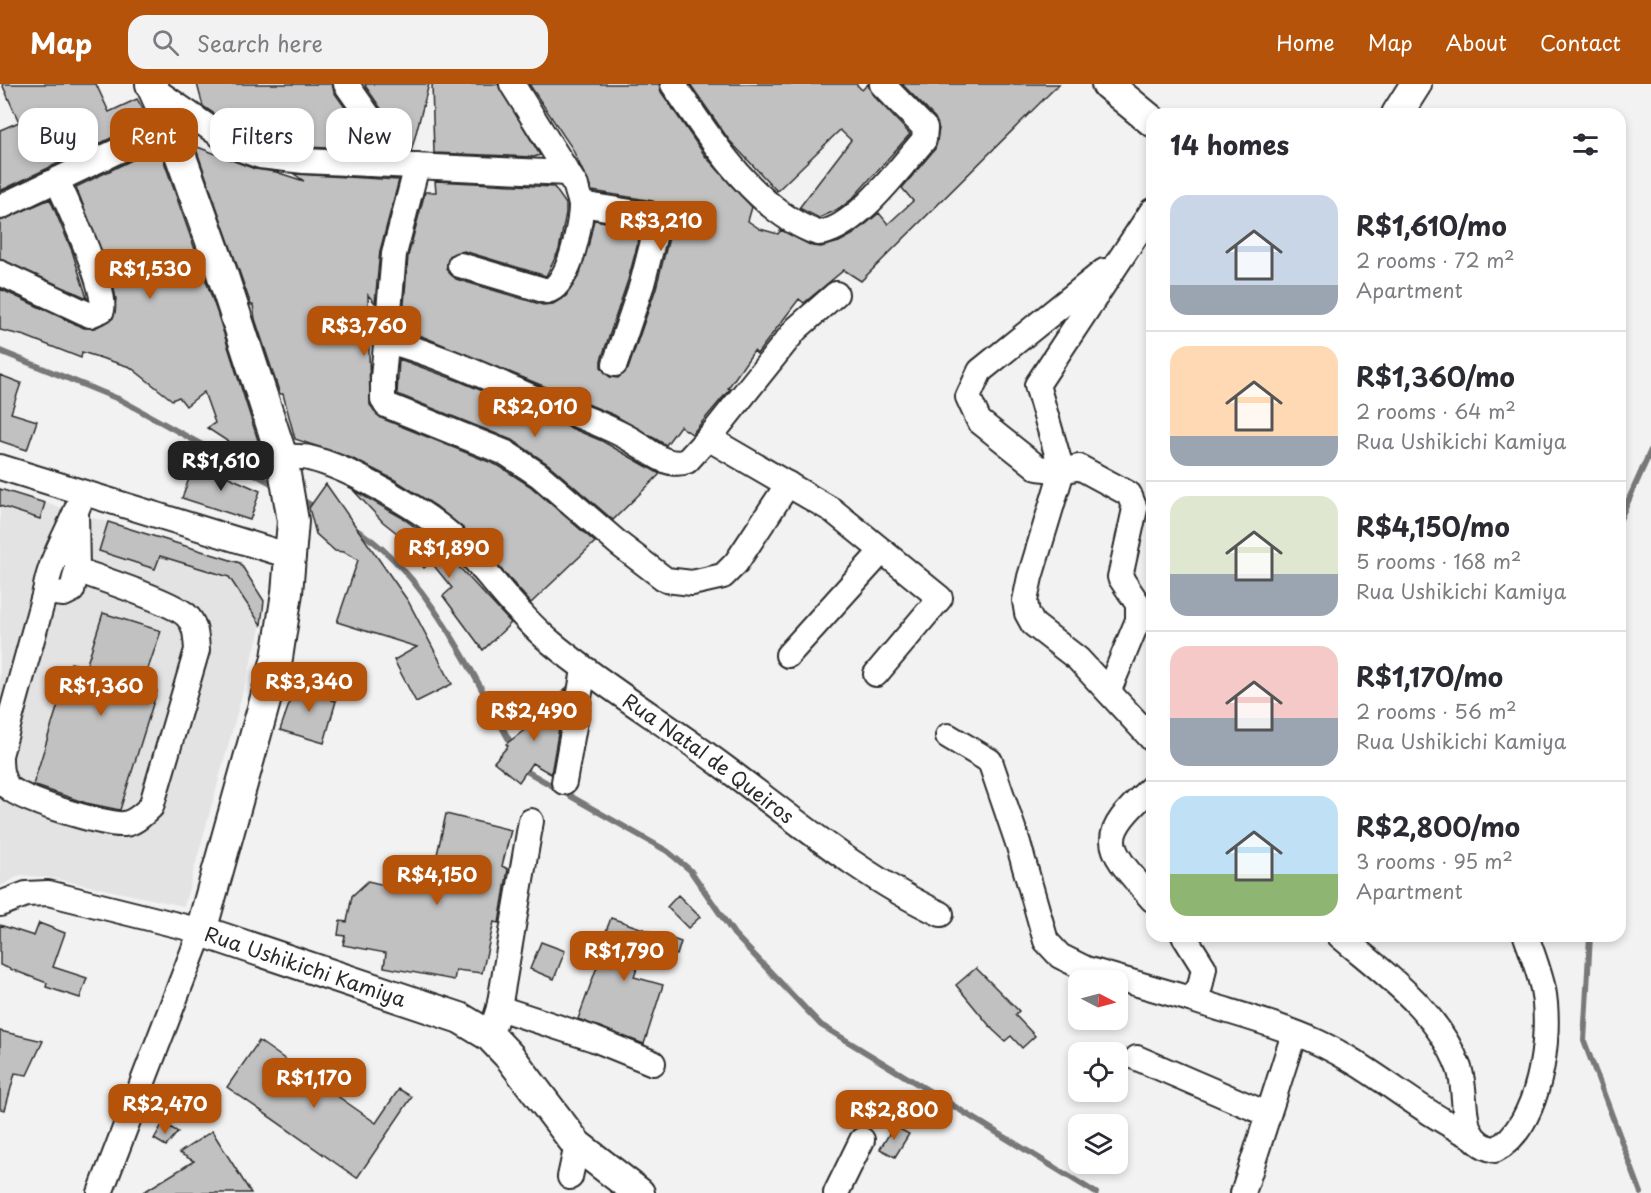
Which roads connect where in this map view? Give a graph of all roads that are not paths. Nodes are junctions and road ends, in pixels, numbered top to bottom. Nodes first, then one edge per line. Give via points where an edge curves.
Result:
1 (346, 84) edge
2 (512, 84) edge
3 (674, 84) edge
4 (882, 84) edge
5 (1107, 84) edge
6 (1416, 84) edge
7 (153, 87) edge
8 (162, 108) edge
9 (1401, 108) edge
10 (1146, 116) edge
11 (110, 155) edge
12 (183, 162) edge
13 (410, 166) junction
14 (568, 173) junction
15 (57, 180) junction
16 (581, 204) junction
17 (0, 207) edge
18 (1146, 220) edge
19 (1122, 256) junction
20 (460, 265) dead end
21 (0, 273) edge
22 (836, 294) dead end
23 (387, 341) junction
24 (615, 364) dead end
25 (708, 438) junction
26 (283, 463) junction
27 (0, 467) edge
28 (1062, 471) junction
29 (788, 484) junction
30 (80, 503) junction
31 (882, 551) junction
32 (290, 556) junction
33 (77, 570) junction
34 (45, 592) junction
35 (788, 655) dead end
36 (584, 670) junction
37 (876, 674) dead end
38 (1108, 690) junction
39 (1146, 732) edge
40 (948, 736) dead end
41 (564, 782) dead end
42 (1146, 793) edge
43 (531, 821) dead end
44 (1146, 892) edge
45 (0, 904) edge
46 (941, 914) dead end
47 (201, 931) junction
48 (1188, 942) edge
49 (1347, 942) edge
50 (1528, 942) edge
51 (1190, 999) junction
52 (499, 1008) junction
53 (1294, 1034) junction
54 (490, 1036) junction
55 (1137, 1058) dead end
56 (653, 1063) dead end
57 (1267, 1114) junction
58 (1471, 1136) junction
59 (862, 1140) dead end
60 (577, 1145) junction
61 (570, 1177) dead end
62 (100, 1193) edge
63 (639, 1193) edge
64 (836, 1193) edge
65 (1243, 1193) edge

1 - 13 street
2 - 14 street
3 - 4 street via 754,190 818,233 835,229 861,210 924,140 925,128
5 - 10 main road
6 - 9 main road
7 - 8 main road, Rua Ushikichi Kamiya
7 - 13 street via 221,137 260,156
11 - 15 street
12 - 26 main road, Rua Ushikichi Kamiya
13 - 14 street
13 - 23 street via 394,254
14 - 16 street
15 - 17 street
15 - 21 street via 96,280 103,305 99,313 90,315
16 - 20 street via 564,279 553,290
16 - 24 street via 650,215 658,222
18 - 19 street
19 - 28 street via 1037,385
19 - 28 street via 980,371 968,397 979,421 1038,468
22 - 25 street via 796,329
23 - 25 street via 421,350 612,430 672,464 687,461
23 - 29 street via 383,378 386,405 515,459 666,580 692,583 723,576 736,563
25 - 29 street
26 - 32 main road, Rua Ushikichi Kamiya via 293,521
26 - 36 street, Rua Natal de Queiros via 307,457 316,460 415,509 459,543 552,643
27 - 30 street
28 - 38 street via 1029,577 1027,613 1034,624 1078,659
28 - 38 street via 1079,467 1130,494 1136,508 1120,577 1138,604 1138,620
29 - 31 street via 832,510
30 - 32 street
30 - 33 street
30 - 34 street via 52,562
31 - 35 street
31 - 37 street via 940,598
32 - 47 main road, Rua Ushikichi Kamiya via 277,658
33 - 34 street via 72,590 64,594
33 - 34 street via 171,607 186,615 196,631 197,650 151,807 126,824 109,823 21,797 8,787 0,772 0,755
36 - 41 street
36 - 46 street, Rua Natal de Queiros via 832,847
38 - 39 street
40 - 51 street via 990,761 1046,941 1060,956 1086,969
42 - 44 street via 1123,814 1112,840 1117,856
43 - 52 street
45 - 47 street via 26,894 48,893
47 - 54 main road, Rua Ushikichi Kamiya via 428,1005
47 - 62 street
48 - 51 street via 1204,968 1200,987
49 - 58 street via 1426,1011 1445,1037 1460,1071
50 - 58 street via 1543,989 1545,1053 1527,1113 1509,1142 1495,1150 1481,1146
51 - 53 street
52 - 54 street
52 - 56 street
53 - 57 street
53 - 58 street via 1351,1061 1439,1120
54 - 60 main road, Rua Ushikichi Kamiya
55 - 57 street
57 - 65 street
59 - 64 street
60 - 61 street
60 - 63 main road, Rua Ushikichi Kamiya

